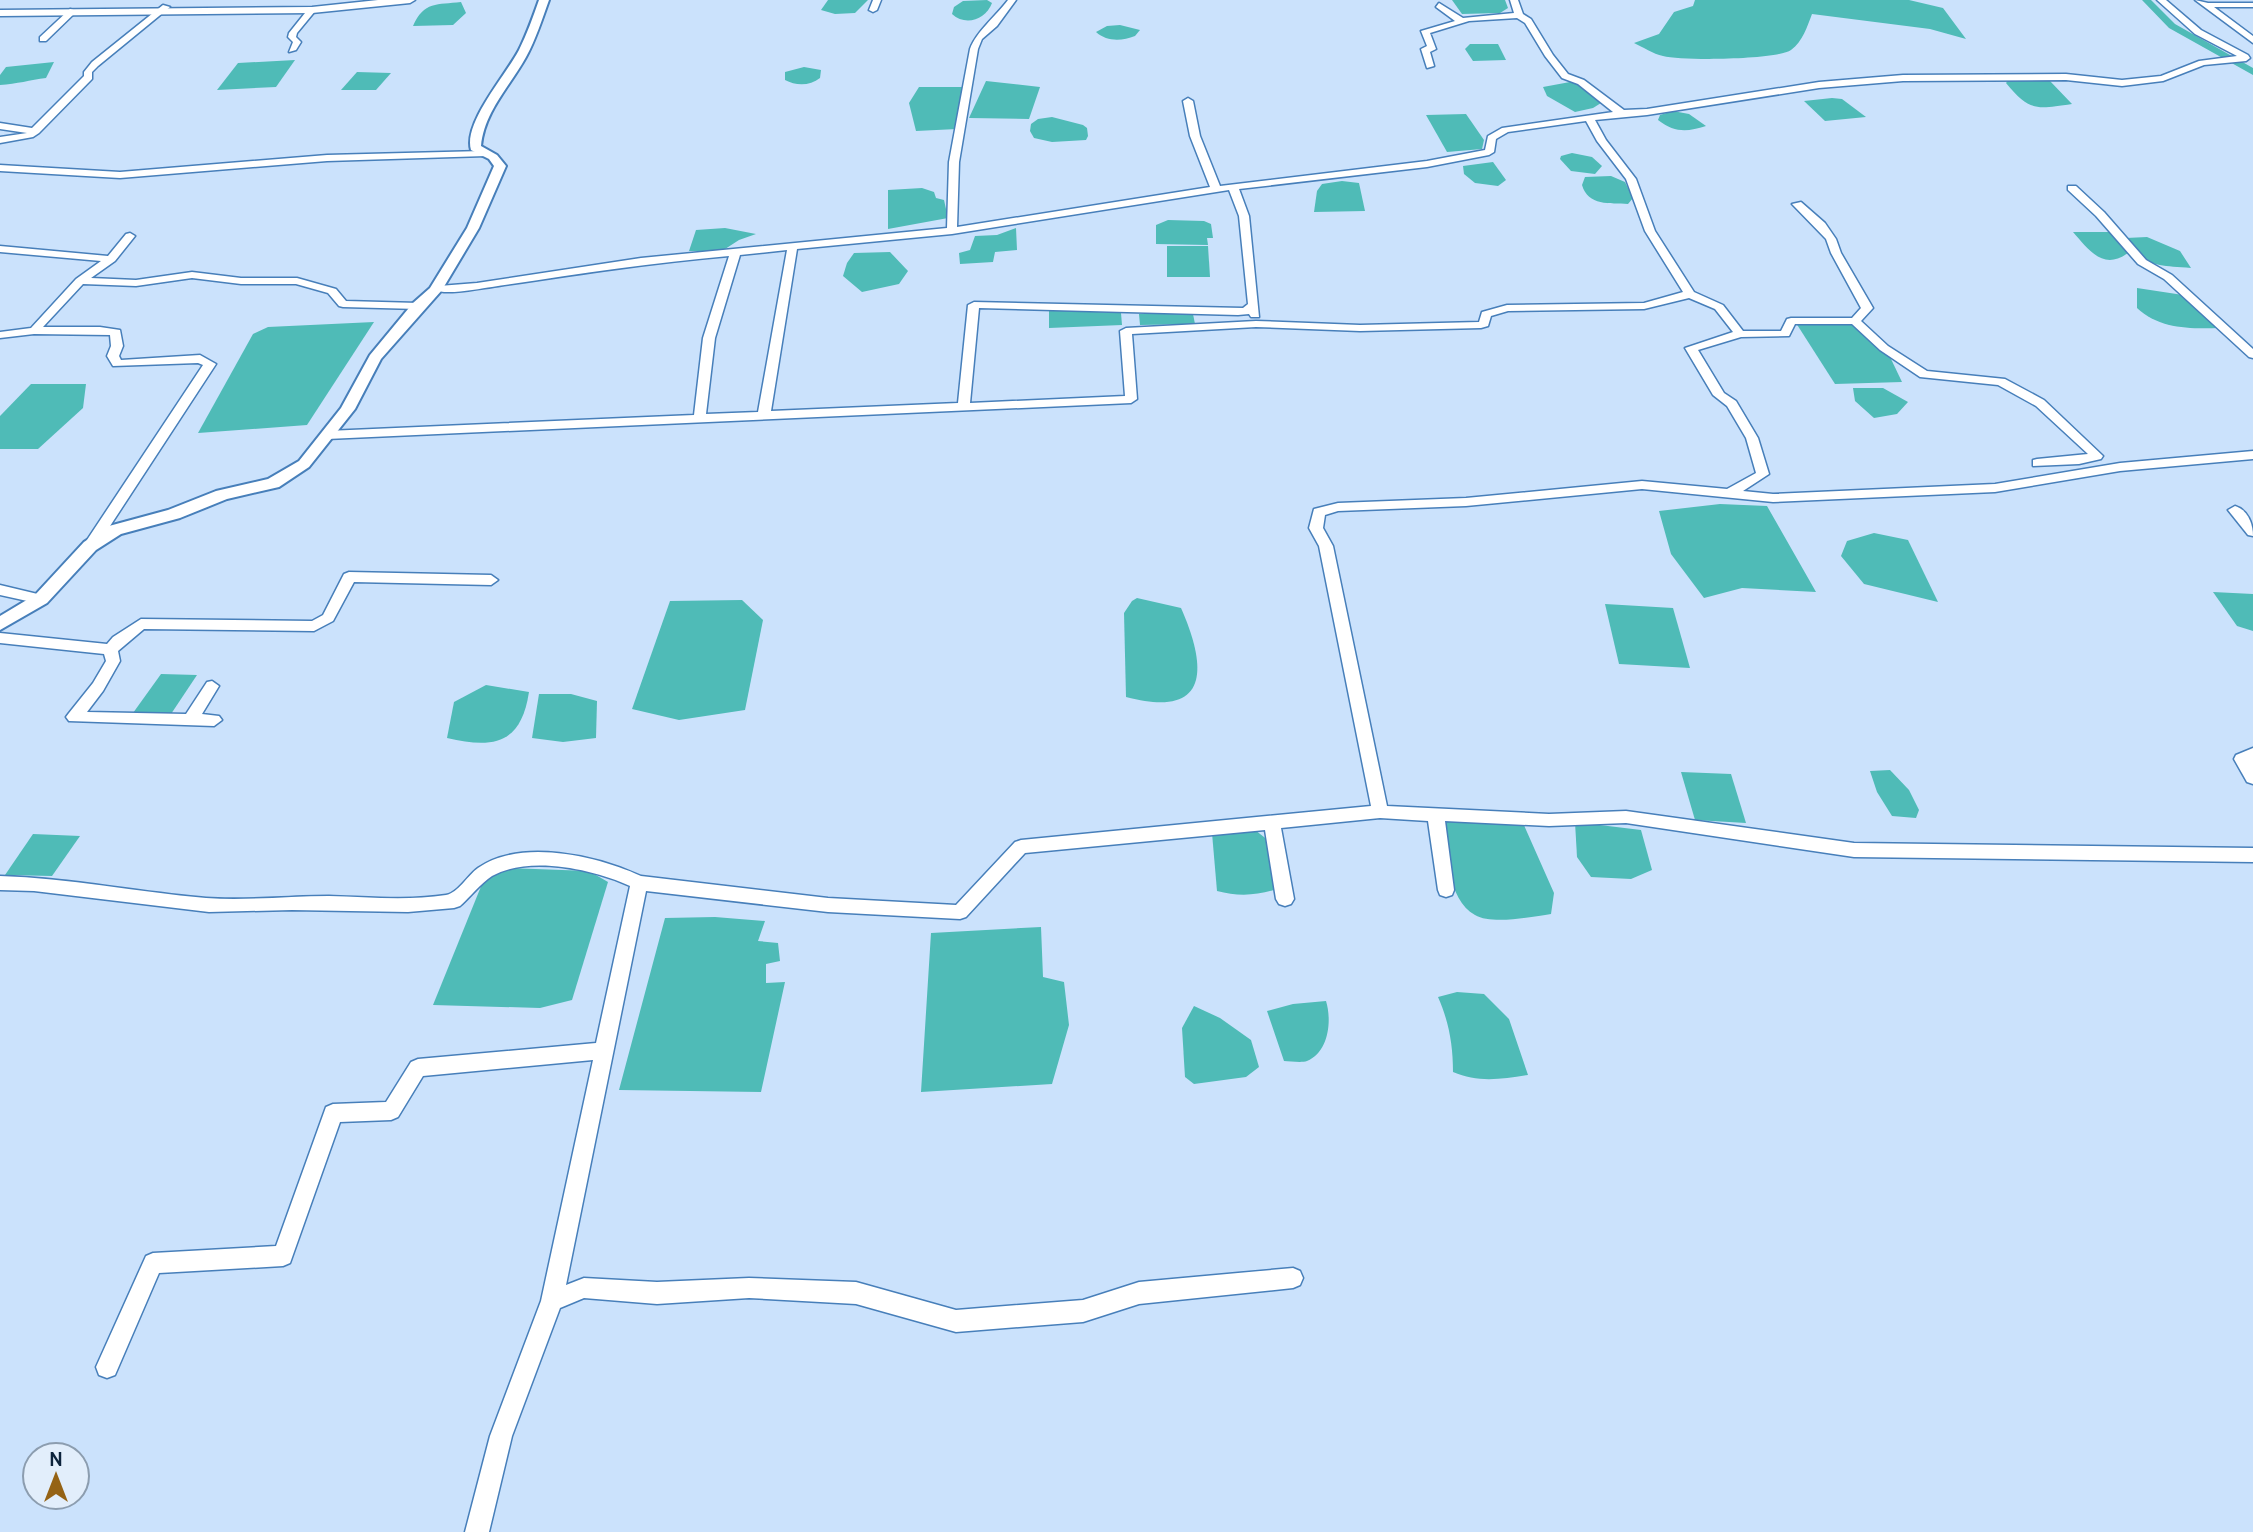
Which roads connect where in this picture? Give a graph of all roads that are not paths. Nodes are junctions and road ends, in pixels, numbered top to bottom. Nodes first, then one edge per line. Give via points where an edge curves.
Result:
1 (396, 0) edge
2 (410, 0) edge
3 (544, 0) edge
4 (877, 0) edge
5 (1012, 0) edge
6 (1514, 0) edge
7 (2161, 0) edge
8 (2202, 3) edge
9 (1439, 5) dead end
10 (2253, 5) edge
11 (164, 9) junction
12 (312, 10) junction
13 (873, 10) dead end
14 (73, 11) junction
15 (0, 12) edge
16 (1519, 15) junction
17 (1463, 20) junction
18 (2232, 24) junction
19 (2253, 25) edge
20 (43, 40) dead end
21 (2253, 40) edge
22 (292, 50) dead end
23 (2249, 60) edge
24 (1430, 66) dead end
25 (1188, 101) dead end
26 (1622, 113) junction
27 (1590, 119) junction
28 (0, 126) edge
29 (36, 131) junction
30 (0, 140) edge
31 (484, 154) junction
32 (0, 168) edge
33 (1233, 187) junction
34 (2072, 188) dead end
35 (1216, 189) junction
36 (1797, 204) dead end
37 (952, 231) junction
38 (130, 236) dead end
39 (792, 248) junction
40 (0, 249) edge
41 (735, 253) junction
42 (111, 259) junction
43 (80, 281) junction
44 (439, 289) dead end
45 (1690, 294) junction
46 (1254, 305) junction
47 (418, 306) junction
48 (1855, 321) junction
49 (1256, 324) junction
50 (34, 331) junction
51 (1740, 334) junction
52 (0, 335) edge
53 (2253, 355) edge
54 (964, 407) junction
55 (764, 414) junction
56 (699, 416) junction
57 (327, 435) junction
58 (2253, 455) edge
59 (2037, 463) dead end
60 (1727, 495) junction
61 (2235, 510) dead end
62 (2253, 532) edge
63 (90, 546) junction
64 (491, 580) dead end
65 (0, 590) edge
66 (41, 599) junction
67 (0, 624) edge
68 (0, 638) edge
69 (111, 650) junction
70 (212, 686) dead end
71 (190, 720) junction
72 (214, 720) dead end
73 (2253, 754) edge
74 (2253, 778) edge
75 (1380, 812) junction
76 (1436, 816) junction
77 (1272, 823) junction
78 (2253, 855) edge
79 (0, 883) edge
80 (639, 883) junction
81 (1446, 890) dead end
82 (1285, 899) dead end
83 (604, 1051) junction
84 (1293, 1278) dead end
85 (552, 1301) junction
86 (107, 1367) dead end
87 (477, 1532) edge

1 - 11 main road via 331,7
2 - 12 main road
3 - 31 street via 521,56 474,141
4 - 13 street
5 - 37 street via 983,31 974,49 952,174
6 - 16 street
7 - 23 street via 2198,32
8 - 10 street
8 - 18 street
9 - 17 street
11 - 12 main road
11 - 14 main road
11 - 15 main road
11 - 29 street via 88,72
12 - 22 street via 293,33 297,42
14 - 15 main road
14 - 20 street
16 - 17 street
16 - 26 street via 1528,21 1565,76 1581,82
17 - 24 street via 1425,31 1432,48 1425,49
18 - 19 street
18 - 21 street
23 - 26 street via 2202,63 2163,78 2122,83 2066,77 1903,78
25 - 35 street via 1195,135
26 - 27 street
27 - 33 street via 1505,130 1491,138 1489,152 1471,157
27 - 45 street via 1631,179 1650,232
28 - 29 street
29 - 30 street via 23,138
31 - 32 street via 327,158 120,175
31 - 47 street via 500,166 473,228 435,290
33 - 35 street
33 - 46 street via 1244,216
34 - 53 street via 2142,262 2168,276
35 - 37 street
36 - 48 street via 1819,222 1867,307
37 - 39 street
38 - 42 street
39 - 41 street
39 - 55 street
40 - 42 street
41 - 44 street
41 - 56 street via 709,338
42 - 43 street
43 - 47 street via 136,283 192,275 297,281 332,290 343,304
43 - 50 street
45 - 49 street via 1644,306 1507,308 1486,314 1481,325 1360,328
45 - 51 street via 1719,307
46 - 49 street
46 - 54 street via 1238,312 974,304
47 - 57 street via 375,358 348,409
48 - 51 street via 1791,321 1785,334
48 - 59 street via 1884,348 1924,374 2001,382 2040,403 2097,456
49 - 54 street via 1126,331 1131,400
50 - 52 street
50 - 63 street via 116,332 113,356 117,364 200,359 211,364
51 - 60 street via 1691,348 1752,438 1763,474
54 - 55 street
55 - 56 street
56 - 57 street via 533,428
57 - 63 street via 304,464 273,482 115,530
58 - 60 street via 2120,467 1995,488 1773,498
60 - 75 street via 1642,485 1318,512 1316,528 1326,546
61 - 62 street
63 - 66 street
64 - 69 street via 349,577 328,618 314,626 141,624
65 - 66 street
66 - 67 street
68 - 69 street
69 - 71 street via 113,661 74,717
70 - 71 street
71 - 72 street
73 - 74 street via 2242,759
75 - 76 street
75 - 77 street
76 - 78 street via 1626,817 1854,850
76 - 81 street
77 - 80 street via 1021,847 960,912 828,905
77 - 82 street
79 - 80 street via 209,905 408,905 454,901 485,872 518,858 574,862
80 - 83 street
83 - 85 street
83 - 86 street via 418,1068 391,1111 333,1113 284,1255 153,1264
84 - 85 street via 1139,1293 1083,1311 956,1321 856,1293 749,1287 657,1293 584,1287
85 - 87 street via 501,1436

